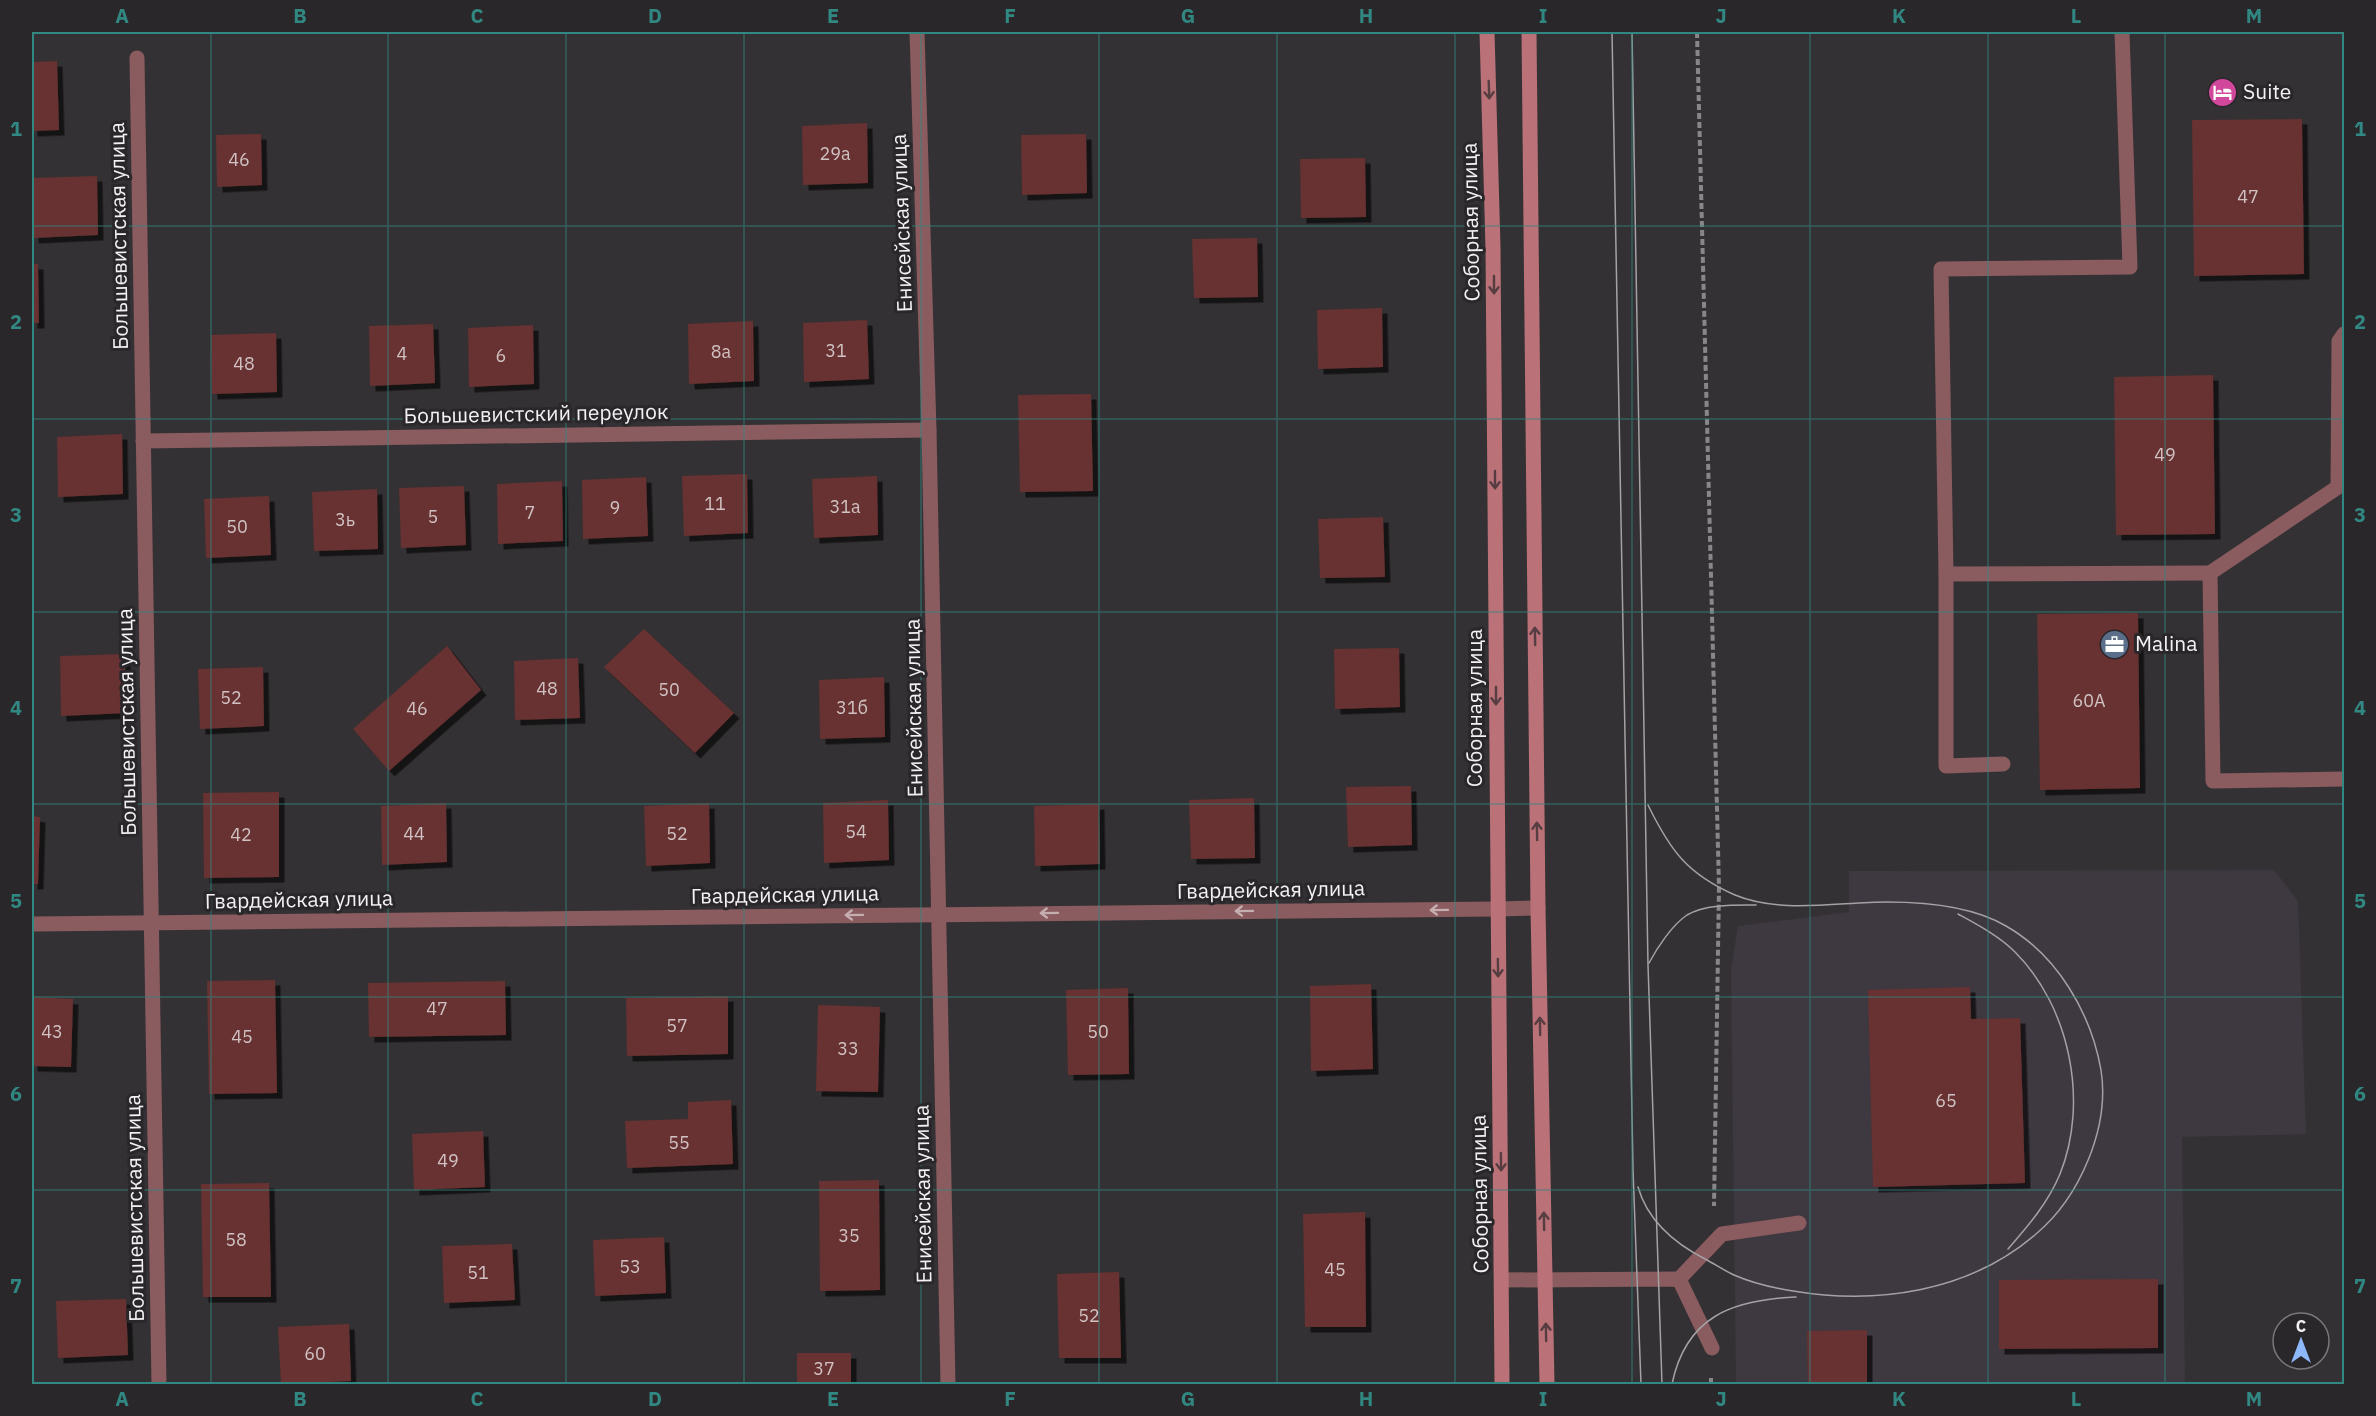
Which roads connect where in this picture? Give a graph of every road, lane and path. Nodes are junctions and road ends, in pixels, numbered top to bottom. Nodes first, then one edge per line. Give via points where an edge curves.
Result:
1 (917, 32) edge
2 (1487, 32) edge
3 (1529, 32) edge
4 (1697, 32) edge
5 (2122, 32) edge
6 (137, 58) dead end
7 (2344, 334) edge
8 (929, 430) junction
9 (143, 441) junction
10 (2210, 573) junction
11 (1946, 574) junction
12 (2002, 764) dead end
13 (2344, 779) edge
14 (1538, 908) junction
15 (1498, 909) junction
16 (939, 914) junction
17 (152, 923) junction
18 (32, 924) edge
19 (1799, 1223) dead end
20 (1713, 1243) junction
21 (1679, 1279) junction
22 (1502, 1280) junction
23 (1545, 1280) junction
24 (1712, 1348) joint
25 (159, 1384) edge
26 (948, 1384) edge
27 (1502, 1384) edge
28 (1547, 1384) edge
29 (1711, 1384) edge

1 - 8 street, Енисейская улица
2 -> 15 main road, Соборная улица via 1493,248
14 -> 3 main road
4 - 20 path via 1719,887
5 - 11 street via 2130,267 1941,269
6 - 9 street, Большевистская улица
7 - 10 street via 2339,341 2338,488
8 - 9 street, Большевистский переулок
8 - 16 street, Енисейская улица
9 - 17 street, Большевистская улица
10 - 11 street
10 - 13 street via 2213,781
11 - 12 street via 1946,766
14 - 15 street, Гвардейская улица
23 -> 14 main road
15 -> 16 street, Гвардейская улица
15 -> 22 main road, Соборная улица
16 -> 17 street, Гвардейская улица
16 - 26 street, Енисейская улица
17 - 18 street, Гвардейская улица
17 - 25 street, Большевистская улица
19 - 20 street via 1722,1233
20 - 21 street
21 - 23 street
21 - 24 street
22 - 23 street
22 - 27 main road, Соборная улица
28 -> 23 main road
24 - 29 path

